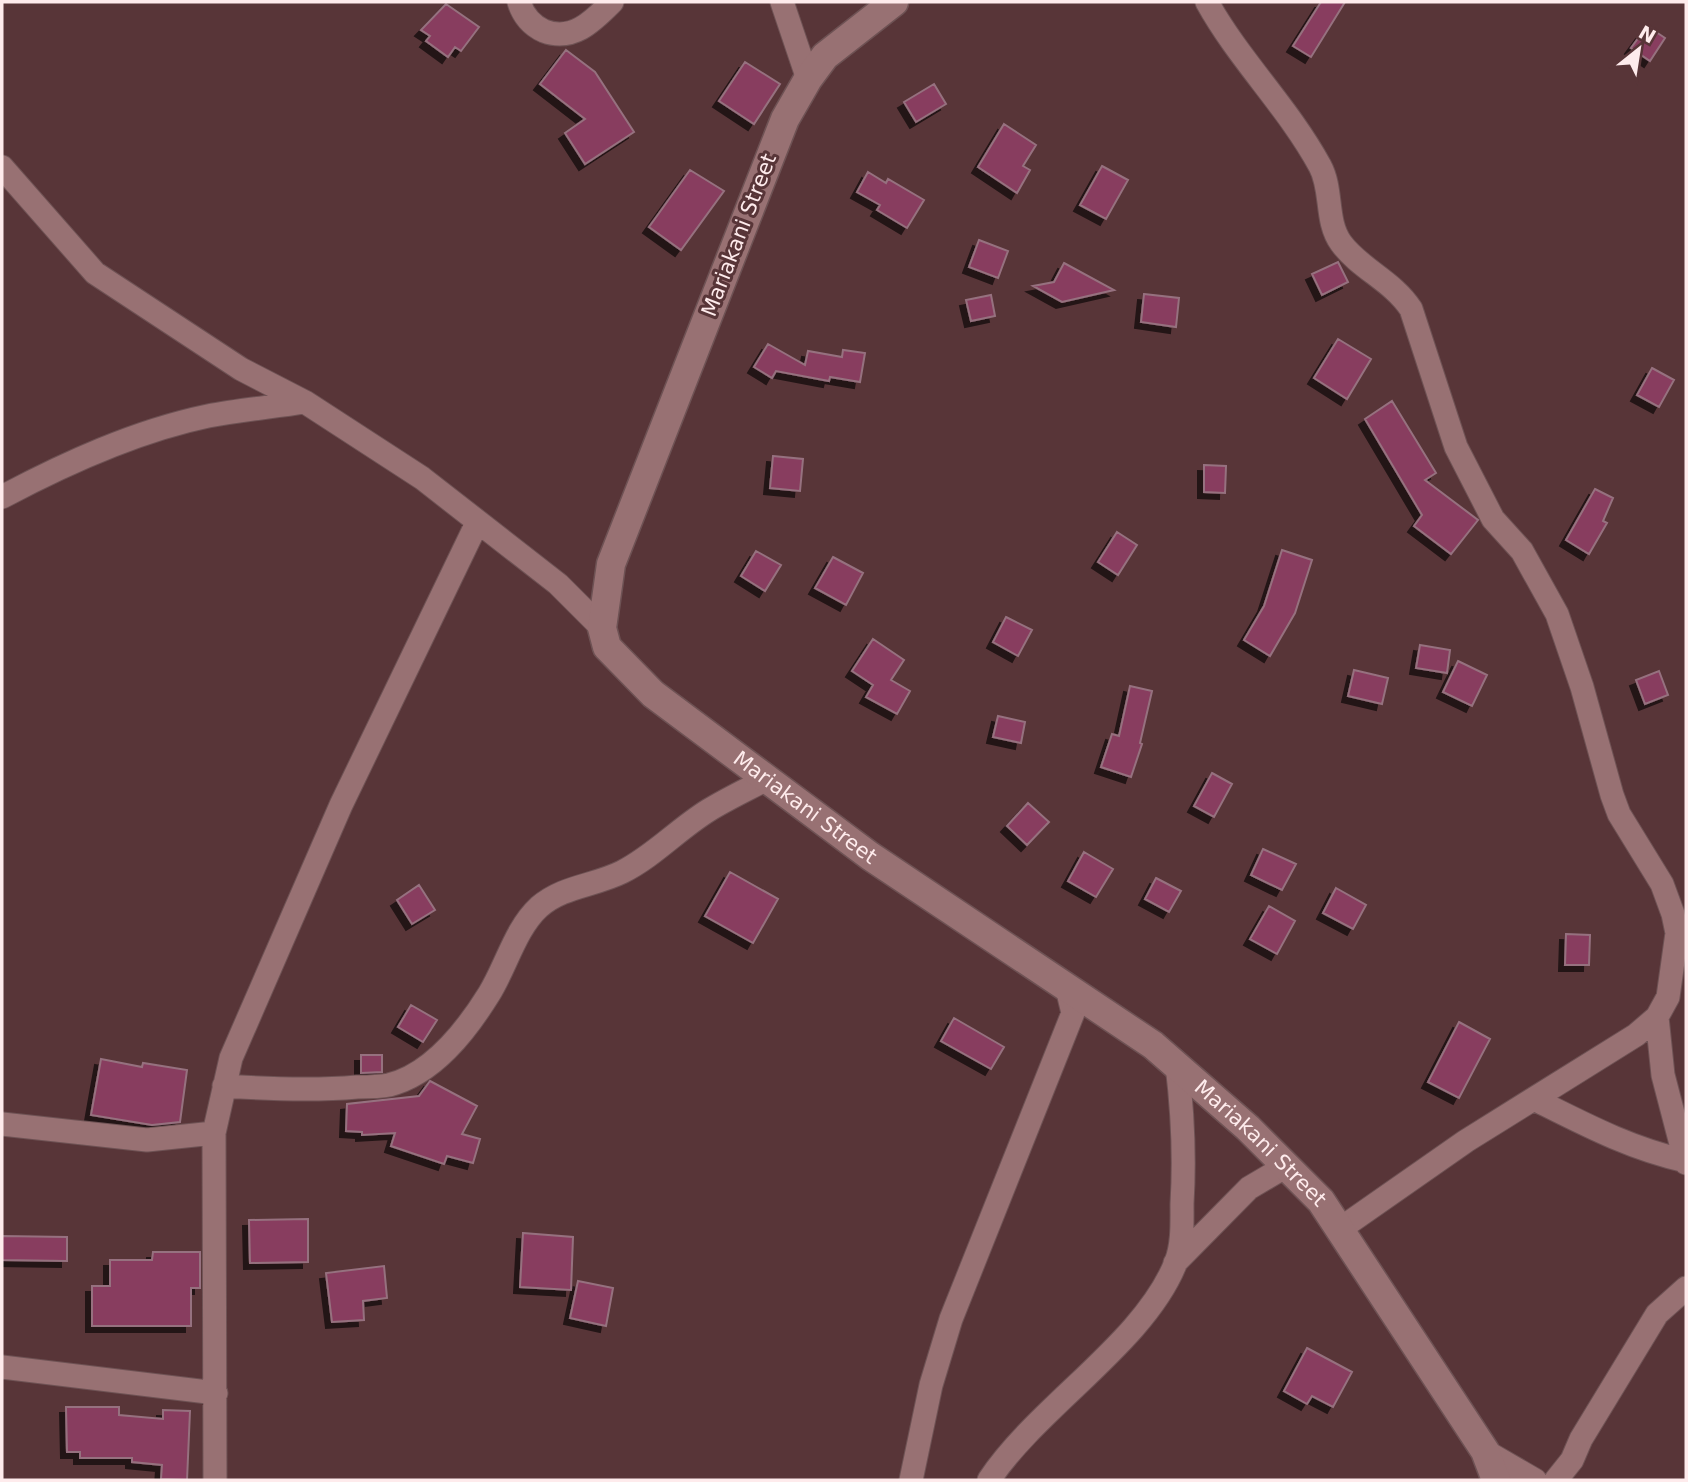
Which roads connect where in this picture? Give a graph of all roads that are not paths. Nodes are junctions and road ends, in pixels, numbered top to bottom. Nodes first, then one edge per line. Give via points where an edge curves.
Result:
1 (519, 2) edge
2 (612, 2) edge
3 (762, 2) edge
4 (782, 2) edge
5 (894, 2) edge
6 (1207, 2) edge
7 (791, 26) junction
8 (808, 79) junction
9 (2, 167) edge
10 (305, 402) junction
11 (2, 497) edge
12 (477, 523) junction
13 (602, 628) junction
14 (765, 780) junction
15 (1679, 904) edge
16 (1067, 988) junction
17 (1657, 1017) junction
18 (1177, 1065) junction
19 (224, 1086) junction
20 (1534, 1099) junction
21 (2, 1124) edge
22 (214, 1133) junction
23 (1686, 1162) edge
24 (1288, 1164) junction
25 (1340, 1229) junction
26 (1175, 1263) junction
27 (1686, 1288) edge
28 (2, 1367) edge
29 (216, 1394) junction
30 (1485, 1451) junction
31 (215, 1480) edge
32 (911, 1480) edge
33 (989, 1480) edge
34 (1496, 1480) edge
35 (1535, 1480) edge
36 (1556, 1480) edge

1 - 2 street via 522,13 537,27 555,35 574,33
3 - 7 street
4 - 7 street
5 - 8 street, Mariakani Street via 825,57
6 - 15 street via 1320,166 1334,230 1342,244 1401,293 1411,309 1455,447 1488,510 1522,551 1558,614 1619,814
7 - 8 street
8 - 13 street, Mariakani Street via 771,153 611,564
9 - 10 street via 95,273 241,369
10 - 11 street via 207,416 60,466
10 - 12 street via 422,478
12 - 13 street via 558,584
12 - 19 street via 315,861 231,1058
13 - 14 street, Mariakani Street via 607,647 653,694
14 - 16 street, Mariakani Street
14 - 19 street via 708,811 621,872 569,889 539,908 525,922 507,963 472,1020 444,1052 416,1073 388,1085 315,1091
15 - 17 street via 1668,997
16 - 18 street, Mariakani Street
16 - 32 street via 1073,1013 1069,1026 951,1319
17 - 20 street
17 - 23 street via 1663,1075
18 - 24 street, Mariakani Street
18 - 26 street via 1185,1136
19 - 22 street
20 - 23 street via 1629,1145
20 - 25 street
21 - 22 street via 147,1140
22 - 29 street
24 - 25 street, Mariakani Street
24 - 26 street via 1249,1188
25 - 30 street, Mariakani Street
26 - 33 street via 1144,1313 1044,1415
27 - 36 street via 1657,1314
28 - 29 street
29 - 31 street
30 - 34 street, Mariakani Street
30 - 35 street

